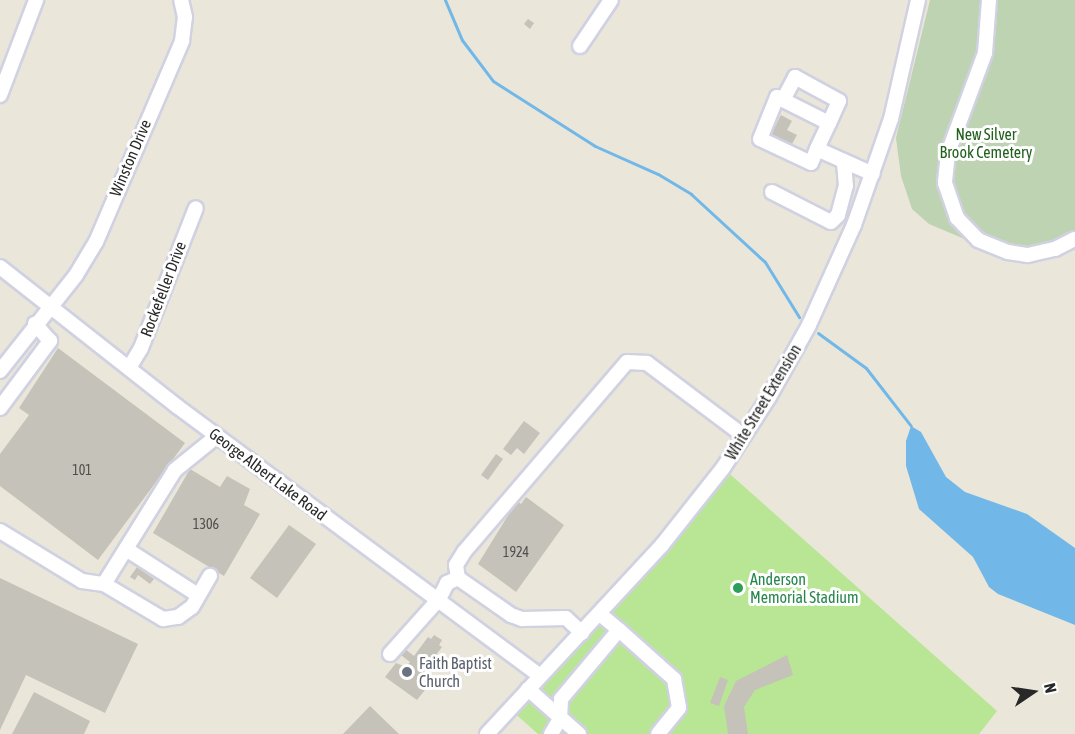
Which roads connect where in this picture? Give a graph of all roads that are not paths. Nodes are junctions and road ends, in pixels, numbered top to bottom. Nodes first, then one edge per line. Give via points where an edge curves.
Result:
1 (36, 0) edge
2 (181, 0) edge
3 (611, 0) edge
4 (918, 0) edge
5 (989, 0) edge
6 (580, 46) dead end
7 (0, 95) edge
8 (783, 100) junction
9 (829, 123) junction
10 (817, 149) junction
11 (844, 161) junction
12 (873, 174) junction
13 (772, 192) dead end
14 (196, 208) dead end
15 (1075, 239) edge
16 (0, 267) edge
17 (50, 305) junction
18 (35, 324) junction
19 (129, 368) junction
20 (0, 371) edge
21 (0, 408) edge
22 (217, 436) junction
23 (744, 436) junction
24 (0, 531) edge
25 (126, 549) junction
26 (210, 576) dead end
27 (458, 578) junction
28 (104, 584) junction
29 (198, 595) junction
30 (439, 599) junction
31 (600, 614) junction
32 (619, 630) junction
33 (582, 633) junction
34 (390, 654) dead end
35 (540, 676) junction
36 (528, 689) junction
37 (560, 719) junction
38 (487, 734) edge
39 (551, 734) edge
40 (579, 734) edge
41 (658, 734) edge

1 - 7 street
2 - 17 street, Winston Drive via 185,17 182,40 96,242
3 - 6 street
4 - 12 street, White Street Extension via 900,86
5 - 15 street via 985,53 948,153 945,183 957,218 978,240 1008,252 1029,255
8 - 9 street
8 - 9 street via 795,77 839,101
8 - 10 street via 777,97 759,139 811,163
9 - 10 street
10 - 11 street
11 - 12 street
11 - 13 street via 846,186 838,215 831,222
12 - 23 street, White Street Extension via 809,325
14 - 19 street, Rockefeller Drive via 141,348
16 - 17 street, George Albert Lake Road
17 - 18 street, Winston Drive
17 - 19 street, George Albert Lake Road
18 - 20 street, Winston Drive
18 - 21 street via 50,341
19 - 22 street, George Albert Lake Road
22 - 25 street via 175,470
22 - 30 street, George Albert Lake Road
23 - 27 street via 647,363 627,362 464,552 456,565
23 - 31 street, White Street Extension via 689,511
24 - 28 street via 82,581
25 - 28 street
25 - 29 street
26 - 29 street
27 - 30 street via 447,583
27 - 33 street via 510,615 522,619 566,618
28 - 29 street via 163,619 185,612
30 - 34 street
30 - 35 street, George Albert Lake Road
31 - 32 street
31 - 33 street, White Street Extension
32 - 37 street via 561,699
32 - 41 street via 674,680 679,708
33 - 35 street, White Street Extension
35 - 36 street, White Street Extension
36 - 37 street
36 - 38 street, White Street Extension
37 - 39 street
37 - 40 street

